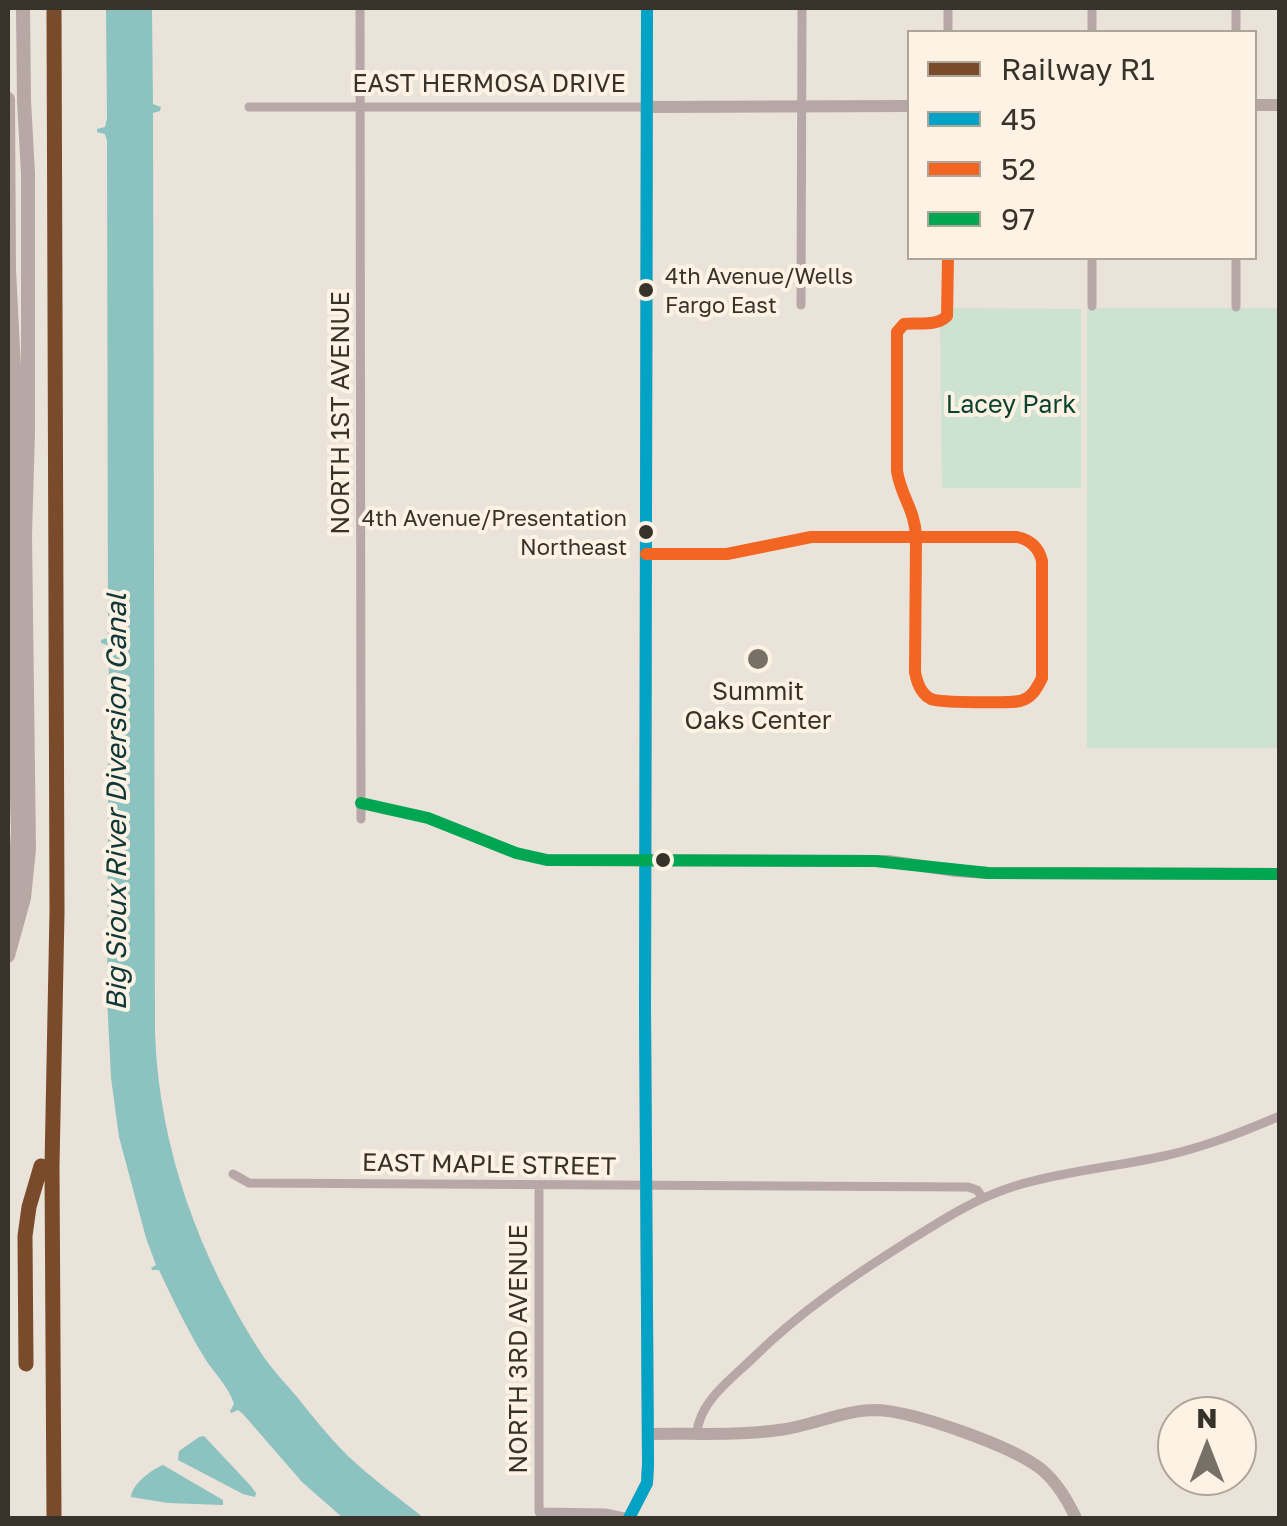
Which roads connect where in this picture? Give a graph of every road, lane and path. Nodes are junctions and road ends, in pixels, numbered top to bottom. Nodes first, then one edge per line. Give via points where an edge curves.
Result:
1 (360, 8) edge
2 (647, 8) edge
3 (802, 8) edge
4 (18, 16) edge
5 (8, 99) edge
6 (250, 106) dead end
7 (360, 106) junction
8 (802, 106) junction
9 (907, 106) edge
10 (647, 107) junction
11 (948, 260) edge
12 (1092, 260) edge
13 (1236, 260) edge
14 (802, 305) dead end
15 (1092, 306) dead end
16 (1236, 308) dead end
17 (916, 537) junction
18 (646, 554) junction
19 (16, 618) edge
20 (8, 737) edge
21 (17, 790) junction
22 (362, 802) junction
23 (362, 819) dead end
24 (646, 860) junction
25 (1280, 874) edge
26 (8, 920) edge
27 (8, 956) edge
28 (1280, 1116) edge
29 (233, 1174) dead end
30 (539, 1185) junction
31 (648, 1186) junction
32 (984, 1198) junction
33 (697, 1433) junction
34 (648, 1434) junction
35 (629, 1518) edge
36 (1076, 1518) edge

1 - 7 street, NORTH 1ST AVENUE
2 - 10 main road
3 - 8 street
4 - 19 main road via 28,318
5 - 19 main road
6 - 7 street, EAST HERMOSA DRIVE
7 - 10 street, EAST HERMOSA DRIVE
7 - 22 street, NORTH 1ST AVENUE
8 - 9 main road, EAST HERMOSA DRIVE
8 - 10 main road, EAST HERMOSA DRIVE
8 - 14 street
10 - 18 main road
11 - 17 street via 947,316 904,324 897,332 897,471
12 - 15 street
13 - 16 street
17 - 17 street via 916,680 922,693 938,701 1025,700 1042,678 1040,552 1017,537
17 - 18 street via 811,537 727,554
18 - 24 main road
19 - 21 main road
19 - 27 main road via 28,865
20 - 21 main road
21 - 26 main road
22 - 23 street, NORTH 1ST AVENUE
22 - 24 street via 536,858
24 - 25 main road via 888,861 988,873
24 - 31 main road
28 - 32 street via 1191,1150 1036,1180
29 - 30 street, EAST MAPLE STREET via 249,1183
30 - 31 street, EAST MAPLE STREET
30 - 35 street, NORTH 3RD AVENUE via 539,1512
31 - 32 street, EAST MAPLE STREET via 968,1187
31 - 34 main road
32 - 33 street via 853,1276 800,1316 707,1406
33 - 34 main road
33 - 36 main road via 779,1430 860,1411 894,1411 1033,1463 1056,1483
34 - 35 main road via 647,1484

